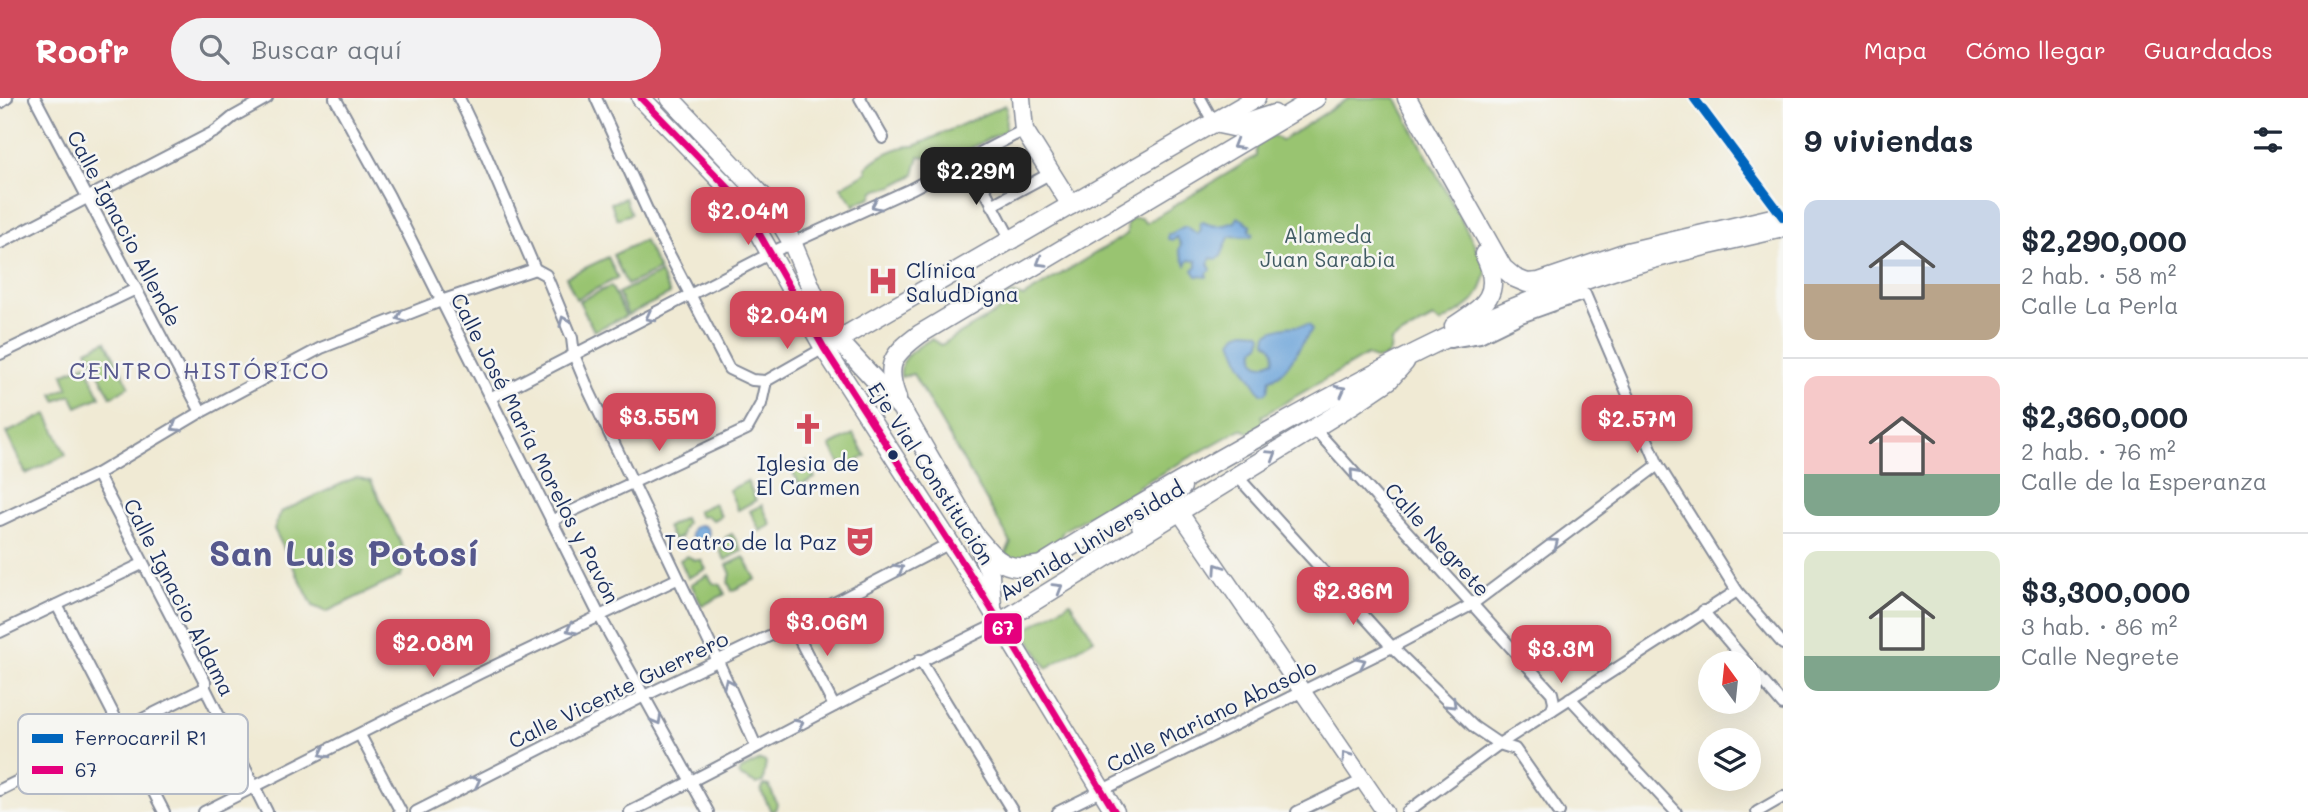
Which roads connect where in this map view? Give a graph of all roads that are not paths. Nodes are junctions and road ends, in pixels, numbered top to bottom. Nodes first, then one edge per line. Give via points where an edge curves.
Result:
1 (7, 98) edge
2 (35, 98) edge
3 (267, 98) edge
4 (335, 98) edge
5 (459, 98) edge
6 (596, 98) edge
7 (641, 98) edge
8 (670, 98) edge
9 (860, 98) edge
10 (1021, 98) edge
11 (1200, 98) edge
12 (1256, 98) edge
13 (1314, 98) edge
14 (1407, 98) edge
15 (0, 103) edge
16 (1214, 123) junction
17 (1024, 130) junction
18 (883, 138) dead end
19 (969, 160) junction
20 (1051, 173) junction
21 (1458, 188) junction
22 (88, 198) junction
23 (992, 205) junction
24 (1072, 205) junction
25 (1783, 216) edge
26 (1783, 228) edge
27 (1011, 240) junction
28 (792, 242) junction
29 (0, 243) edge
30 (771, 253) junction
31 (1630, 259) junction
32 (535, 269) junction
33 (932, 286) junction
34 (136, 289) junction
35 (691, 295) junction
36 (441, 301) junction
37 (831, 344) junction
38 (1421, 350) junction
39 (0, 354) edge
40 (574, 355) junction
41 (766, 381) junction
42 (880, 382) junction
43 (490, 398) junction
44 (901, 408) junction
45 (201, 412) junction
46 (1314, 428) junction
47 (1658, 465) junction
48 (1194, 473) junction
49 (97, 474) junction
50 (1237, 476) junction
51 (634, 483) junction
52 (1180, 513) junction
53 (0, 520) edge
54 (551, 521) junction
55 (974, 534) junction
56 (950, 543) junction
57 (1101, 562) junction
58 (142, 564) junction
59 (677, 579) junction
60 (1737, 591) junction
61 (57, 605) junction
62 (1471, 605) junction
63 (1703, 611) junction
64 (599, 615) junction
65 (996, 616) junction
66 (792, 625) junction
67 (0, 632) edge
68 (1783, 644) edge
69 (1392, 647) junction
70 (1737, 651) edge
71 (920, 660) junction
72 (718, 662) junction
73 (1761, 679) edge
74 (205, 688) junction
75 (1302, 692) junction
76 (644, 696) junction
77 (1570, 698) junction
78 (1783, 705) edge
79 (834, 706) junction
80 (1552, 710) junction
81 (115, 714) edge
82 (153, 714) edge
83 (218, 714) edge
84 (360, 734) junction
85 (1499, 744) junction
86 (756, 746) junction
87 (248, 776) edge
88 (1363, 780) junction
89 (18, 781) edge
90 (691, 782) junction
91 (254, 788) junction
92 (0, 790) edge
93 (248, 791) edge
94 (1102, 791) junction
95 (155, 794) edge
96 (242, 794) edge
97 (1783, 797) edge
98 (164, 812) edge
99 (205, 812) edge
100 (267, 812) edge
101 (401, 812) edge
102 (416, 812) edge
103 (631, 812) edge
104 (708, 812) edge
105 (1013, 812) edge
106 (1058, 812) edge
107 (1115, 812) edge
108 (1297, 812) edge
109 (1385, 812) edge
110 (1407, 812) edge
111 (1559, 812) edge
112 (1676, 812) edge
113 (1757, 812) edge

1 - 15 street
2 - 22 street, Calle Ignacio Allende
3 - 22 street via 216,131
4 - 36 street, Calle José María Morelos y Pavón
5 - 32 street
6 - 35 street
7 - 30 main road, Eje Vial Constitución via 734,194
8 - 28 main road, Eje Vial Constitución via 768,202
9 - 18 street
10 - 17 main road
11 - 16 street
12 - 16 main road
13 - 16 main road via 1233,127
13 -> 44 main road via 900,349 891,365
14 - 21 main road
16 - 24 main road
17 - 19 street
17 - 20 main road
19 - 23 street
19 -> 28 street
20 - 23 street
20 - 24 main road
21 - 31 main road, Avenida Universidad via 1503,268 1527,283
21 - 38 main road via 1460,206 1493,277 1492,290 1477,311
22 - 29 street
22 - 34 street, Calle Ignacio Allende
23 - 27 street
24 - 27 main road
25 - 31 main road, Avenida Universidad
26 - 31 main road, Avenida Universidad
27 - 33 main road
28 - 30 street
28 - 37 main road, Eje Vial Constitución
30 - 35 street
30 - 37 main road, Eje Vial Constitución
31 - 38 main road, Avenida Universidad
32 - 36 street
40 -> 32 street via 572,338 546,275
33 - 37 main road
33 - 42 main road via 920,302 862,338 862,358
34 - 39 street
34 - 45 street, Calle Ignacio Allende
35 -> 40 street
35 - 41 street via 729,369
36 - 43 street, Calle José María Morelos y Pavón
36 -> 45 street via 321,348
37 - 41 street
37 - 42 main road, Eje Vial Constitución
37 - 56 main road, Eje Vial Constitución
38 - 46 main road, Avenida Universidad via 1388,380
38 - 47 street via 1480,337 1585,294
48 -> 38 main road, Avenida Universidad
40 - 43 street
40 - 51 street
41 - 51 street via 761,404 747,429
42 - 44 main road, Eje Vial Constitución
43 - 54 street, Calle José María Morelos y Pavón
44 - 55 main road, Eje Vial Constitución
45 -> 49 street
50 -> 46 main road, Avenida Universidad
62 -> 46 street, Calle Negrete
47 - 60 street
62 -> 47 street, Calle Mariano Abasolo
48 - 55 main road, Avenida Universidad via 1041,565 1011,567 997,561
48 - 57 main road via 1156,515 1111,545
49 - 53 street
49 - 58 street, Calle Ignacio Aldama
50 - 52 main road, Avenida Universidad
50 - 69 street
51 - 54 street
51 - 59 street
52 - 57 main road, Avenida Universidad
75 -> 52 street
54 - 64 street, Calle José María Morelos y Pavón
55 - 65 main road, Eje Vial Constitución via 990,574
56 - 65 main road, Eje Vial Constitución
66 -> 56 street, Calle Vicente Guerrero
65 -> 57 main road, Avenida Universidad
58 - 61 street
58 - 74 street, Calle Ignacio Aldama
59 - 64 street
59 - 72 street
60 - 63 street
60 - 68 street
61 - 67 street
61 - 81 street
62 - 69 street, Calle Mariano Abasolo
62 - 80 street, Calle Negrete via 1552,693
63 - 70 street
63 - 77 street
64 - 76 street, Calle José María Morelos y Pavón
64 -> 84 street
65 - 71 street, Avenida Universidad
65 - 94 main road
66 - 72 street, Calle Vicente Guerrero
66 - 79 street
75 -> 69 street, Calle Mariano Abasolo
69 -> 85 street via 1475,727
71 - 79 street, Avenida Universidad
71 - 105 street
72 - 76 street, Calle Vicente Guerrero
86 -> 72 street
73 - 78 street
74 - 82 street
74 - 83 street, Calle Ignacio Aldama
88 -> 75 street
75 - 94 street, Calle Mariano Abasolo
76 -> 90 street, Calle José María Morelos y Pavón
102 -> 76 street, Calle Vicente Guerrero
77 - 80 street
77 - 112 street
86 -> 79 street, Avenida Universidad
80 - 85 street
84 -> 91 street
84 - 101 street
85 - 110 street
85 - 111 street via 1515,749
86 - 90 street, Avenida Universidad
87 - 91 street, Calle Ignacio Aldama
88 - 108 street
88 - 109 street
89 - 92 street
90 - 103 street, Avenida Universidad
90 - 104 street, Calle José María Morelos y Pavón
91 - 93 street
91 - 100 street, Calle Ignacio Aldama
94 - 106 street, Calle Mariano Abasolo
94 - 107 main road
95 - 98 street
96 - 99 street
97 - 113 street

